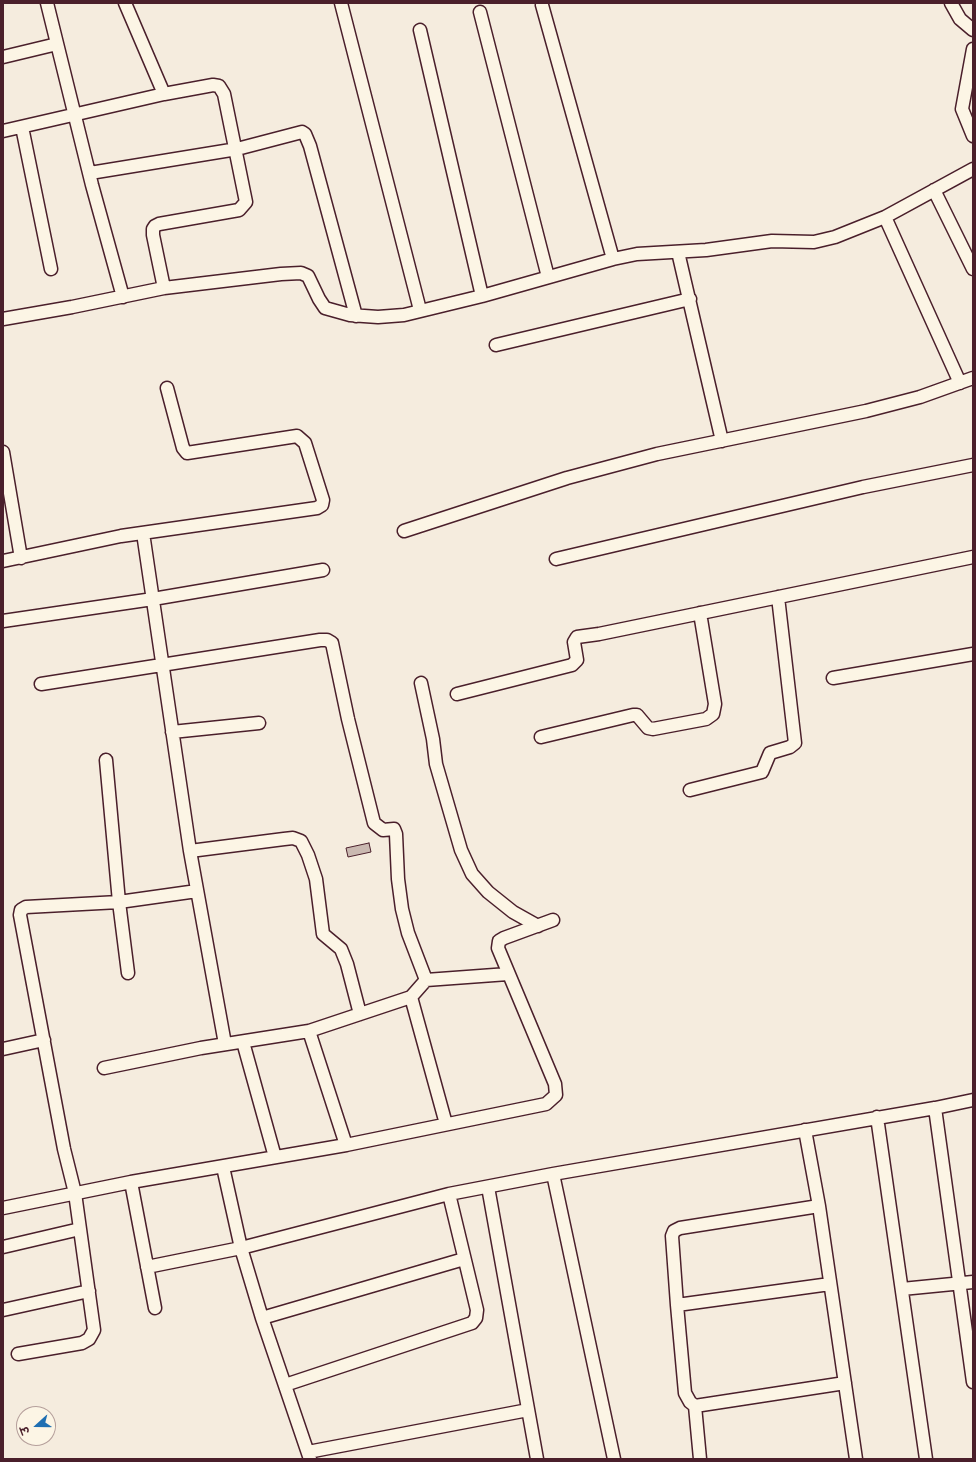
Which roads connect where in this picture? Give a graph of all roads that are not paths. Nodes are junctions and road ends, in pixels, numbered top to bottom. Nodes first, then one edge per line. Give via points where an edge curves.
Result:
1 (47, 3) edge
2 (125, 3) edge
3 (341, 3) edge
4 (951, 3) edge
5 (542, 5) dead end
6 (480, 12) dead end
7 (420, 30) dead end
8 (973, 30) edge
9 (57, 44) junction
10 (973, 49) edge
11 (3, 57) edge
12 (164, 94) junction
13 (75, 115) junction
14 (22, 127) junction
15 (3, 131) edge
16 (973, 136) edge
17 (237, 149) junction
18 (973, 169) edge
19 (90, 174) junction
20 (934, 190) junction
21 (885, 217) junction
22 (678, 252) junction
23 (613, 259) junction
24 (51, 269) dead end
25 (973, 269) edge
26 (548, 277) junction
27 (164, 288) junction
28 (482, 296) junction
29 (123, 297) junction
30 (690, 299) junction
31 (420, 310) junction
32 (356, 316) junction
33 (3, 319) edge
34 (496, 345) dead end
35 (973, 378) edge
36 (960, 382) junction
37 (167, 388) dead end
38 (722, 441) junction
39 (3, 452) edge
40 (973, 465) edge
41 (404, 531) dead end
42 (143, 532) junction
43 (973, 557) edge
44 (21, 558) junction
45 (556, 559) dead end
46 (3, 561) edge
47 (323, 570) dead end
48 (778, 597) junction
49 (153, 599) junction
50 (700, 613) junction
51 (3, 621) edge
52 (973, 654) edge
53 (162, 664) junction
54 (833, 678) dead end
55 (421, 683) dead end
56 (41, 684) dead end
57 (457, 694) dead end
58 (259, 723) dead end
59 (172, 732) junction
60 (541, 737) dead end
61 (106, 760) dead end
62 (690, 790) dead end
63 (190, 851) junction
64 (197, 891) junction
65 (120, 902) junction
66 (553, 920) dead end
67 (538, 926) junction
68 (128, 973) dead end
69 (508, 974) junction
70 (426, 980) junction
71 (411, 997) junction
72 (360, 1014) junction
73 (309, 1031) junction
74 (44, 1040) junction
75 (242, 1042) junction
76 (225, 1044) junction
77 (3, 1049) edge
78 (104, 1068) dead end
79 (973, 1100) edge
80 (935, 1108) junction
81 (877, 1117) junction
82 (446, 1124) junction
83 (805, 1130) junction
84 (346, 1145) junction
85 (276, 1157) junction
86 (224, 1167) junction
87 (553, 1174) junction
88 (131, 1182) junction
89 (488, 1187) junction
90 (76, 1193) junction
91 (449, 1194) junction
92 (819, 1206) junction
93 (3, 1208) edge
94 (80, 1229) junction
95 (3, 1247) edge
96 (241, 1248) junction
97 (464, 1259) junction
98 (147, 1267) junction
99 (973, 1282) edge
100 (830, 1284) junction
101 (959, 1284) junction
102 (902, 1289) junction
103 (89, 1291) junction
104 (968, 1304) edge
105 (677, 1305) junction
106 (155, 1308) dead end
107 (3, 1310) edge
108 (262, 1318) junction
109 (18, 1354) dead end
110 (973, 1382) edge
111 (845, 1383) junction
112 (286, 1385) junction
113 (695, 1406) junction
114 (528, 1410) junction
115 (309, 1455) edge
116 (537, 1459) edge
117 (614, 1459) edge
118 (700, 1459) edge
119 (856, 1459) edge
120 (926, 1459) edge

1 - 9 street
2 - 12 street
3 - 31 street
4 - 8 street via 960,19
5 - 23 street
6 - 26 street
7 - 28 street
9 - 11 street
9 - 13 street
10 - 16 street via 962,109
12 - 13 street
12 - 17 street via 219,86 224,94
13 - 14 street
13 - 19 street
14 - 15 street
14 - 24 street
17 - 19 street
17 - 27 street via 245,206 239,210 159,224 153,229
17 - 32 street via 299,131 305,134
18 - 20 street
19 - 29 street
20 - 21 street
20 - 25 street
21 - 22 street via 835,238 814,242 772,241
21 - 36 street
22 - 23 street via 637,254
22 - 30 street
23 - 26 street
26 - 28 street
27 - 29 street
27 - 32 street via 301,273 308,276 325,308 343,315
28 - 31 street
29 - 33 street
30 - 34 street
30 - 38 street
31 - 32 street via 404,315
35 - 36 street
36 - 38 street via 866,411
37 - 42 street via 183,448 187,453 297,436 305,443 323,500 322,506 317,508
38 - 41 street via 657,454 567,478
39 - 44 street
40 - 45 street via 863,487
42 - 44 street
42 - 49 street
43 - 48 street
44 - 46 street
47 - 49 street
48 - 50 street
48 - 62 street via 795,743 770,753 762,772
49 - 51 street
49 - 53 street
50 - 57 street via 578,637 574,642 577,660 572,665
50 - 60 street via 716,704 713,714 706,719 654,729 648,728 637,715 633,715
52 - 54 street
53 - 56 street
53 - 59 street
53 - 70 street via 320,640 332,643 374,823 383,830 394,829 396,834 402,909 408,933
55 - 67 street via 436,764 461,850 472,874 488,892 513,912
58 - 59 street
59 - 63 street
61 - 65 street
63 - 64 street
63 - 72 street via 293,838 301,841 316,879 323,934 341,950
64 - 65 street
64 - 76 street
65 - 68 street
65 - 74 street via 26,907 21,910
66 - 67 street
67 - 69 street via 499,942 498,948
69 - 70 street
69 - 82 street via 554,1084 556,1095 546,1104
70 - 71 street
71 - 72 street
71 - 82 street
72 - 73 street
73 - 75 street
73 - 84 street
74 - 77 street
74 - 90 street via 64,1149
75 - 76 street
75 - 85 street
76 - 78 street
79 - 80 street
80 - 81 street
80 - 101 street
81 - 83 street
81 - 102 street
82 - 84 street
83 - 87 street
83 - 92 street
84 - 85 street
85 - 86 street
86 - 88 street
86 - 96 street
87 - 89 street
87 - 117 street
88 - 90 street
88 - 98 street
89 - 91 street
89 - 114 street
90 - 93 street
90 - 94 street
91 - 96 street
91 - 97 street
92 - 100 street
92 - 105 street via 674,1231 672,1236
94 - 95 street
94 - 103 street
96 - 98 street
96 - 108 street
97 - 108 street
97 - 112 street via 477,1310 472,1323
98 - 106 street
99 - 101 street
100 - 105 street
100 - 111 street
101 - 102 street
101 - 104 street
102 - 120 street
103 - 107 street
103 - 109 street via 94,1330 89,1339 82,1343
104 - 110 street
105 - 113 street via 685,1393
108 - 112 street
111 - 113 street
111 - 119 street
112 - 115 street
113 - 118 street
114 - 115 street
114 - 116 street

